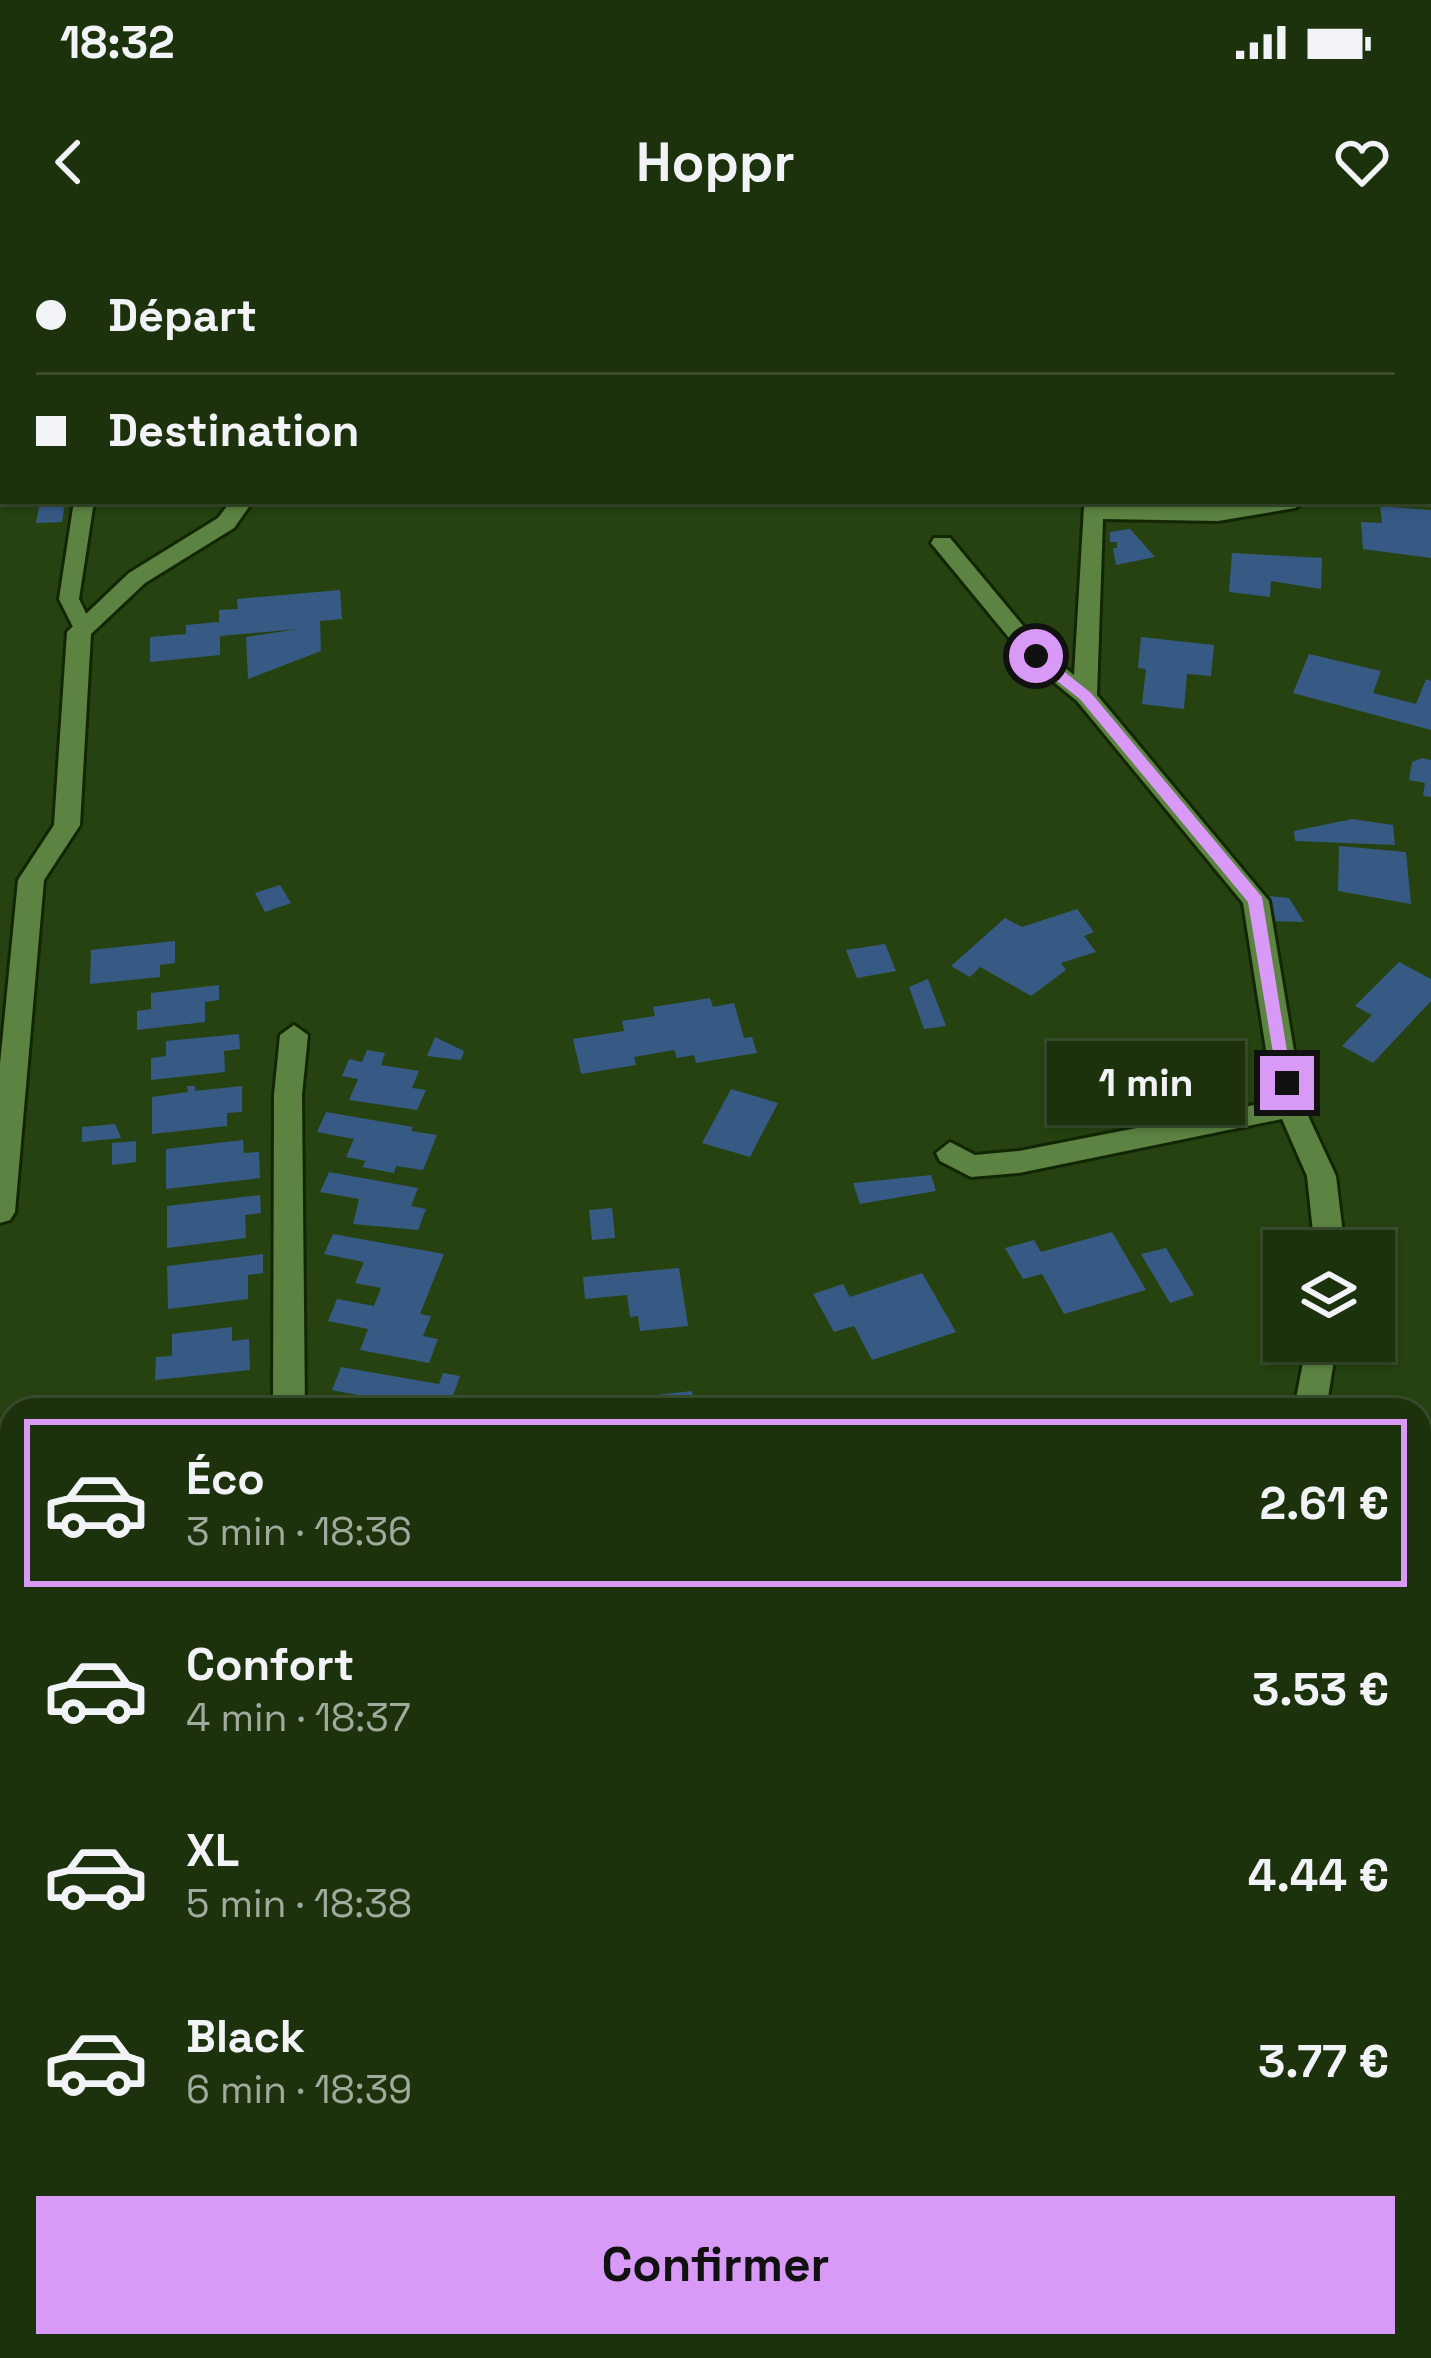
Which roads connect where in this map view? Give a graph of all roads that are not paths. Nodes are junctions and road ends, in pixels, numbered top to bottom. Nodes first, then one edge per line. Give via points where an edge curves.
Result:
1 (85, 504) edge
2 (240, 504) edge
3 (1277, 504) edge
4 (942, 543) dead end
5 (83, 628) junction
6 (1085, 696) junction
7 (294, 1035) dead end
8 (1289, 1107) junction
9 (950, 1154) dead end
10 (0, 1212) edge
11 (1332, 1230) edge
12 (1318, 1362) edge
13 (289, 1398) edge
14 (1312, 1398) edge

1 - 5 lane via 69,599
2 - 5 street via 226,524 137,578
3 - 6 street via 1218,514 1092,512
4 - 6 street via 1036,656
5 - 10 street via 67,825 31,880
6 - 8 street via 1256,901
7 - 13 street
8 - 9 street via 1019,1162 970,1166
8 - 11 street via 1325,1188
12 - 14 street

